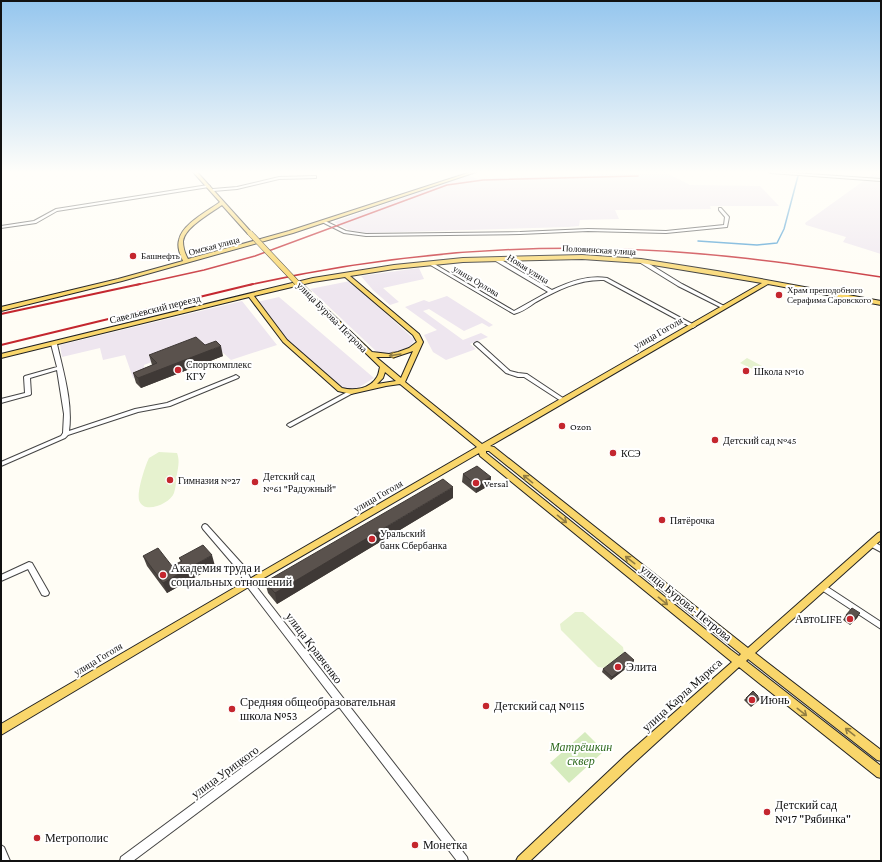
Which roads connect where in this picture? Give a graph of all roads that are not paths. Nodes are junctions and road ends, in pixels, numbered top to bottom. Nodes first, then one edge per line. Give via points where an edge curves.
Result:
1 (52, 212) edge
2 (210, 212) edge
3 (232, 212) edge
4 (353, 212) edge
5 (723, 212) edge
6 (324, 222) junction
7 (1, 227) edge
8 (496, 259) junction
9 (641, 261) junction
10 (186, 262) junction
11 (429, 263) junction
12 (346, 274) junction
13 (313, 280) joint
14 (767, 282) junction
15 (551, 292) junction
16 (250, 296) junction
17 (881, 302) edge
18 (724, 307) junction
19 (1, 309) edge
20 (693, 326) junction
21 (54, 344) junction
22 (477, 344) dead end
23 (418, 345) junction
24 (369, 354) junction
25 (1, 356) edge
26 (383, 367) junction
27 (60, 368) junction
28 (236, 377) dead end
29 (402, 382) junction
30 (370, 387) junction
31 (351, 392) junction
32 (563, 400) junction
33 (1, 401) edge
34 (290, 425) dead end
35 (64, 436) junction
36 (482, 448) junction
37 (1, 464) edge
38 (205, 527) dead end
39 (881, 535) edge
40 (872, 544) junction
41 (881, 549) edge
42 (1, 578) edge
43 (249, 583) junction
44 (823, 587) junction
45 (45, 593) dead end
46 (881, 626) edge
47 (749, 654) junction
48 (739, 662) junction
49 (339, 702) junction
50 (1, 730) edge
51 (881, 756) edge
52 (881, 773) edge
53 (1, 850) edge
54 (5, 861) edge
55 (125, 861) edge
56 (463, 861) edge
57 (522, 861) edge

1 - 7 street via 35,222
2 - 10 main road via 183,235 181,244
3 - 24 main road, улица Бурова-Петрова, bridge via 309,295
4 - 6 main road, Омская улица
5 - 6 street via 727,217 726,226 666,232 588,230 366,235 346,232
6 - 10 main road, Омская улица
8 - 9 main road, Половинская улица via 582,257
8 - 11 main road, Половинская улица
8 - 15 street, Новая улица
9 - 14 main road, Половинская улица
9 - 18 street via 680,285
10 - 19 main road, Омская улица
11 - 12 main road, Половинская улица
11 - 15 street, улица Орлова via 514,313
12 - 13 main road, Половинская улица
12 - 23 main road via 416,334 420,342
13 - 16 main road, Савельевский переезд
14 - 17 main road, Половинская улица
14 - 18 main road, улица Гоголя
15 - 20 street via 590,279 605,279
16 - 21 main road, Савельевский переезд
16 - 31 main road via 286,341 340,390
18 - 20 main road, улица Гоголя
20 - 32 main road, улица Гоголя
21 - 25 main road, Савельевский переезд
21 - 27 street
22 - 32 street via 508,372 525,375
23 -> 24 main road via 399,355
23 - 29 main road
24 - 26 main road, улица Бурова-Петрова
26 - 29 main road, улица Бурова-Петрова
26 - 30 main road via 380,378
27 - 33 street via 27,377 28,394
27 - 35 street via 67,415
28 - 35 street via 168,405 137,410
29 - 30 main road
29 - 36 main road, улица Бурова-Петрова
30 - 31 main road
31 - 34 street
32 - 36 main road, улица Гоголя
35 - 37 street
36 - 43 main road, улица Гоголя
47 -> 36 main road, улица Бурова-Петрова via 491,449
36 -> 48 main road, улица Бурова-Петрова via 483,454
38 - 43 street, улица Кравченко via 241,568
39 - 40 main road, улица Карла Маркса
40 - 41 street
40 - 44 main road, улица Карла Маркса
42 - 45 street via 29,565
43 - 49 street, улица Кравченко
43 - 50 main road, улица Гоголя
44 - 46 street
44 - 47 main road, улица Карла Маркса
47 - 48 main road, улица Карла Маркса
51 -> 47 main road, улица Бурова-Петрова
48 -> 52 main road, улица Бурова-Петрова
48 - 57 main road, улица Карла Маркса via 630,759
49 - 55 street, улица Урицкого
49 - 56 street, улица Кравченко
53 - 54 street

